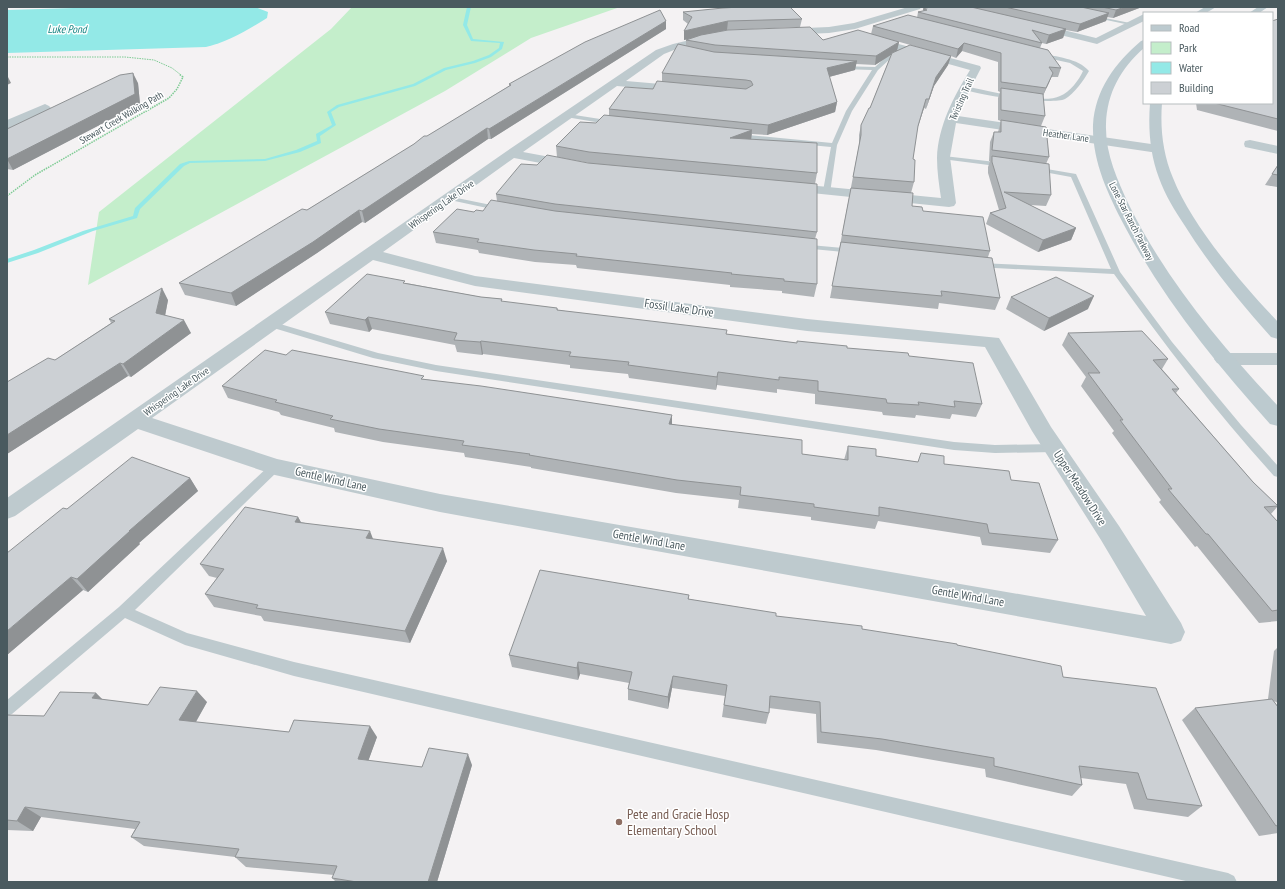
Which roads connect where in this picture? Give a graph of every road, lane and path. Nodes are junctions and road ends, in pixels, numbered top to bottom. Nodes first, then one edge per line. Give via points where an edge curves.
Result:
1 (918, 7) edge
2 (1212, 7) edge
3 (1264, 7) edge
4 (1201, 12) edge
5 (1255, 12) edge
6 (1087, 15) edge
7 (1143, 18) edge
8 (1130, 24) junction
9 (1028, 25) edge
10 (842, 28) junction
11 (769, 32) edge
12 (727, 34) edge
13 (1143, 44) edge
14 (670, 48) junction
15 (911, 50) junction
16 (685, 52) edge
17 (1032, 53) edge
18 (7, 57) edge
19 (838, 66) edge
20 (876, 69) junction
21 (616, 83) junction
22 (964, 88) junction
23 (699, 90) edge
24 (1156, 104) edge
25 (14, 109) dead end
26 (568, 116) junction
27 (951, 119) junction
28 (620, 124) edge
29 (7, 125) edge
30 (727, 135) edge
31 (1100, 140) junction
32 (1250, 144) dead end
33 (834, 145) junction
34 (1158, 148) junction
35 (1278, 150) edge
36 (512, 154) junction
37 (944, 158) junction
38 (582, 167) edge
39 (1013, 167) edge
40 (1028, 169) edge
41 (771, 186) edge
42 (827, 191) junction
43 (7, 196) edge
44 (450, 198) junction
45 (511, 211) edge
46 (791, 244) edge
47 (861, 252) edge
48 (370, 254) junction
49 (971, 264) edge
50 (1116, 272) junction
51 (270, 324) junction
52 (1278, 333) edge
53 (992, 342) joint
54 (1224, 359) junction
55 (1278, 359) edge
56 (1278, 419) edge
57 (135, 420) junction
58 (1054, 448) junction
59 (276, 467) junction
60 (1278, 473) edge
61 (7, 510) edge
62 (124, 611) junction
63 (1171, 632) joint
64 (7, 709) edge
65 (1228, 882) edge

1 - 10 street via 892,17
2 - 4 main road
3 - 5 main road
6 - 8 lane
7 - 8 street
8 - 9 street via 1097,41
10 - 11 street
10 - 15 street
12 - 14 street, Whispering Lake Drive
13 - 31 main road, Lone Star Ranch Parkway via 1119,68 1107,86 1100,112
14 - 16 lane
14 - 21 street, Whispering Lake Drive via 660,52
15 - 20 lane via 888,58
15 - 22 street, Twisting Trail via 976,68
17 - 22 lane via 1077,64 1086,71 1066,95 1056,100 1040,100
18 - 43 path, Stewart Creek Walking Path via 126,57 154,60 172,68 183,77 169,98 35,174
19 - 20 lane
20 - 33 lane via 849,111
21 - 23 street
21 - 26 street, Whispering Lake Drive
22 - 27 street, Twisting Trail
24 - 34 main road
25 - 29 street via 45,108
26 - 28 lane
26 - 36 street, Whispering Lake Drive
27 - 31 street, Heather Lane
27 - 37 street, Twisting Trail
30 - 33 lane
31 - 34 street, Heather Lane
31 - 54 main road, Lone Star Ranch Parkway via 1116,192 1142,246 1185,310
32 - 35 street
33 - 42 lane
34 - 52 main road via 1166,178 1190,222 1226,274
36 - 38 street
36 - 44 street, Whispering Lake Drive
37 - 39 lane
37 - 42 street, Twisting Trail via 949,203
40 - 50 lane via 1074,174
41 - 42 street
44 - 45 lane
44 - 48 street, Whispering Lake Drive
46 - 47 lane
48 - 51 street, Whispering Lake Drive
48 - 53 street, Fossil Lake Drive via 475,281 807,325
49 - 50 lane
50 - 60 lane via 1174,350 1237,428
51 - 57 street, Whispering Lake Drive
51 - 58 lane via 376,356 436,368 954,446 995,449
53 - 58 street, Upper Meadow Drive
54 - 55 street
54 - 56 main road, Lone Star Ranch Parkway
57 - 59 street, Gentle Wind Lane
57 - 61 street, Whispering Lake Drive
58 - 63 street, Upper Meadow Drive
59 - 62 lane
59 - 63 street, Gentle Wind Lane via 440,503
62 - 64 lane
62 - 65 lane via 185,639 294,669

